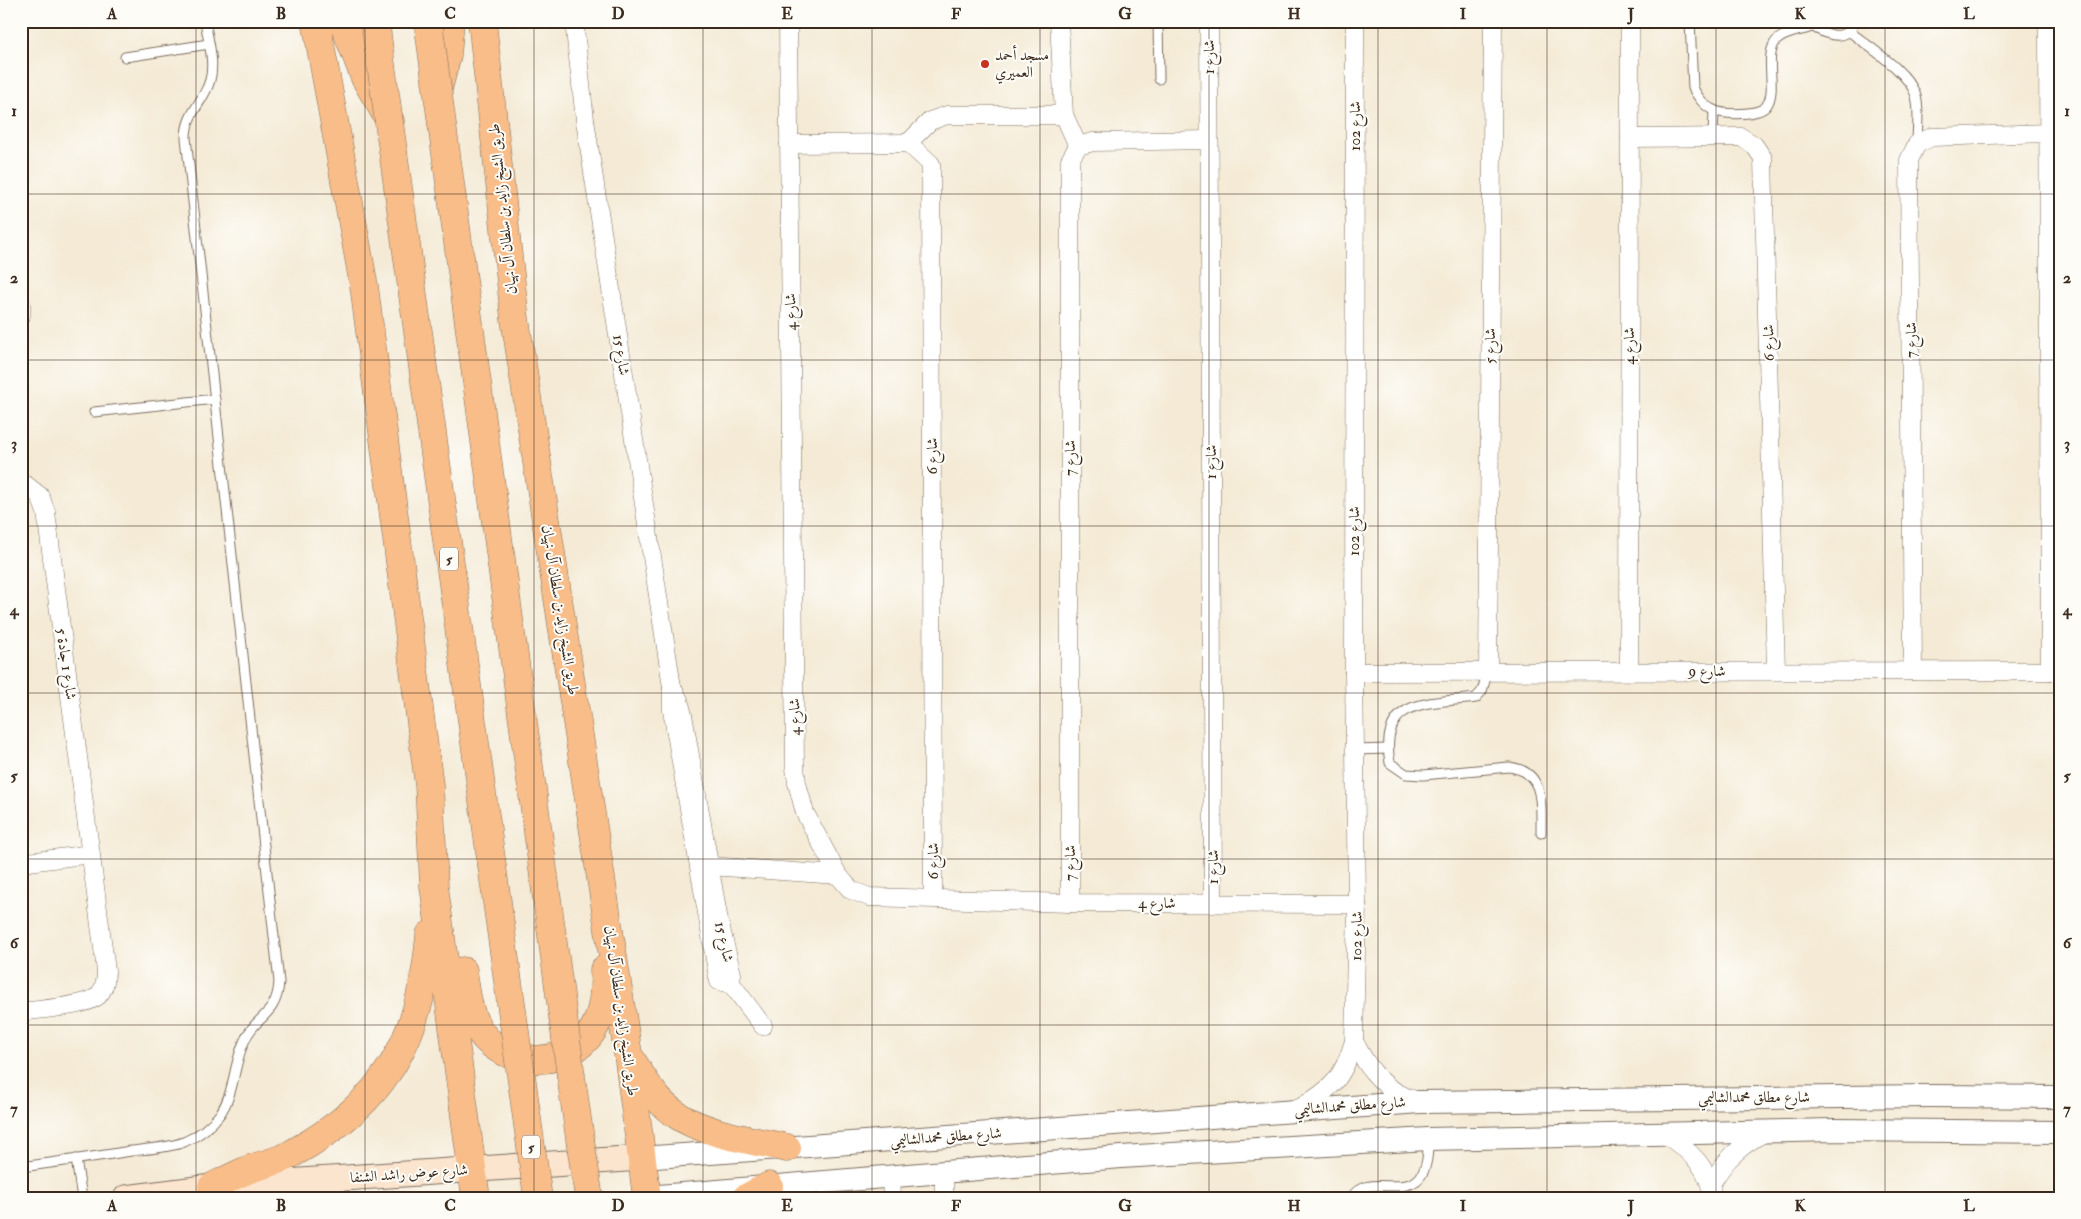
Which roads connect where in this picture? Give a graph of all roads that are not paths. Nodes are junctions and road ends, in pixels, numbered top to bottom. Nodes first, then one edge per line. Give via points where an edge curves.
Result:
1 (205, 21) edge
2 (316, 21) edge
3 (343, 21) edge
4 (375, 21) edge
5 (428, 21) edge
6 (450, 21) edge
7 (482, 21) edge
8 (574, 21) edge
9 (788, 21) edge
10 (1059, 21) edge
11 (1158, 21) edge
12 (1209, 21) edge
13 (1355, 21) edge
14 (1492, 21) edge
15 (1630, 21) edge
16 (1690, 21) edge
17 (1854, 21) edge
18 (2048, 21) edge
19 (1809, 24) edge
20 (1849, 31) junction
21 (209, 44) junction
22 (125, 57) dead end
23 (1159, 79) dead end
24 (438, 89) junction
25 (1714, 110) junction
26 (1064, 115) junction
27 (390, 121) junction
28 (2048, 133) junction
29 (1713, 137) junction
30 (1630, 138) junction
31 (1209, 140) junction
32 (908, 143) junction
33 (789, 144) junction
34 (1917, 144) junction
35 (1078, 146) junction
36 (21, 304) edge
37 (21, 316) edge
38 (215, 399) junction
39 (94, 412) dead end
40 (21, 486) edge
41 (1488, 671) junction
42 (1628, 671) junction
43 (1776, 671) junction
44 (1913, 671) junction
45 (2055, 671) edge
46 (1354, 672) junction
47 (672, 687) junction
48 (1355, 750) junction
49 (1388, 750) junction
50 (582, 752) junction
51 (429, 785) junction
52 (1542, 833) dead end
53 (92, 854) junction
54 (21, 863) edge
55 (710, 866) junction
56 (838, 875) junction
57 (434, 886) junction
58 (933, 898) junction
59 (1070, 903) junction
60 (1213, 904) junction
61 (1357, 904) junction
62 (730, 982) junction
63 (21, 1012) edge
64 (763, 1026) dead end
65 (1354, 1041) junction
66 (628, 1054) junction
67 (1929, 1096) junction
68 (2060, 1097) edge
69 (1420, 1102) junction
70 (1298, 1109) junction
71 (1121, 1122) junction
72 (1834, 1130) junction
73 (1766, 1132) junction
74 (2060, 1132) edge
75 (1664, 1134) junction
76 (1428, 1139) junction
77 (787, 1148) junction
78 (1121, 1157) junction
79 (641, 1158) junction
80 (76, 1159) junction
81 (21, 1167) edge
82 (472, 1170) junction
83 (944, 1171) junction
84 (891, 1175) junction
85 (1712, 1191) edge
86 (212, 1192) edge
87 (757, 1192) edge
88 (82, 1198) edge
89 (126, 1198) edge
90 (476, 1198) edge
91 (538, 1198) edge
92 (590, 1198) edge
93 (643, 1198) edge
94 (647, 1198) edge
95 (892, 1198) edge
96 (944, 1198) edge
97 (1351, 1198) edge

1 - 21 lane
2 - 51 main road via 364,286
3 - 27 main road, bridge via 365,78
4 - 27 main road, 5, bridge
5 - 24 main road, bridge
6 - 24 main road via 447,55
7 - 50 main road, طريق الشيخ زايد بن سلطان آل نهيان via 515,319
8 - 47 street, شارع 15 via 585,120
9 - 33 street, شارع 4
10 - 26 street
11 - 23 lane
12 - 31 street, شارع 1
13 - 46 street, شارع 102
14 - 41 street, شارع 5
15 - 30 street, شارع 4
16 - 25 lane via 1693,88 1705,105
17 - 20 lane
18 - 28 street
19 - 20 lane via 1819,31 1835,35
19 - 25 lane via 1774,44 1770,99 1766,107 1753,112 1722,113
20 - 34 lane via 1913,87 1918,106
21 - 22 lane
21 - 38 lane via 210,80 190,115 186,138
24 - 92 main road, bridge via 578,1130
25 - 29 lane
26 - 32 street via 947,115 930,121
26 - 35 street
27 - 91 main road, 5, bridge
28 - 34 street via 1932,137
28 - 45 street
29 - 30 street, شارع 6
29 - 43 street, شارع 6 via 1733,136 1748,140 1760,151 1764,166
30 - 42 street, شارع 4
31 - 35 street via 1093,142
31 - 60 street, شارع 1
32 - 33 street
32 - 58 street, شارع 6 via 931,164
33 - 56 street, شارع 4 via 795,768 805,812
34 - 44 street, شارع 7 via 1909,160
35 - 59 street, شارع 7 via 1070,160
36 - 37 street
38 - 39 lane
38 - 80 lane via 279,992 271,1010 245,1039 231,1094 219,1115 202,1132 182,1142
40 - 53 street, شارع 1 جادة 5 via 26,485 40,496 46,512
41 - 42 street, شارع 9
41 - 46 street, شارع 9
41 - 49 lane via 1482,691 1476,698 1408,708 1396,718
42 - 43 street, شارع 9
43 - 44 street, شارع 9
44 - 45 street, شارع 9
46 - 48 street, شارع 102
47 - 55 street, شارع 15 via 683,714
47 - 62 street, شارع 15 via 672,710 718,977 722,983
48 - 49 lane
48 - 61 street, شارع 102
49 - 52 lane via 1390,764 1406,774 1509,768 1530,774 1538,788
50 - 51 main road via 604,995 598,1020 587,1037 575,1048 554,1058 530,1060 511,1056 484,1037 475,1024 469,1007
50 - 66 main road, طريق الشيخ زايد بن سلطان آل نهيان
51 - 57 main road
53 - 54 street
53 - 63 street, شارع 1 جادة 5 via 106,983 99,995 89,1002
55 - 56 street
55 - 62 street, شارع 15 via 732,974
56 - 58 street, شارع 4 via 851,890 869,897
57 - 82 main road
57 - 86 main road via 427,965 417,1013 400,1053 383,1081 345,1119 292,1154 248,1170
58 - 59 street, شارع 4
59 - 60 street, شارع 4
60 - 61 street, شارع 4
61 - 65 street, شارع 102
62 - 64 street
65 - 69 street, شارع 102 via 1376,1077 1391,1090
65 - 70 street, شارع 102 via 1338,1079 1324,1094
66 - 77 main road via 652,1090 673,1113 724,1134
66 - 79 main road, طريق الشيخ زايد بن سلطان آل نهيان
67 - 68 street, شارع مطلق محمدالشاليمي
67 - 69 street, شارع مطلق محمدالشاليمي
67 - 72 street via 1939,1109 1933,1121 1857,1124
69 - 70 street, شارع مطلق محمدالشاليمي
70 - 71 street, شارع مطلق محمدالشاليمي
71 - 77 street, شارع مطلق محمدالشاليمي
71 - 78 street via 1111,1136 1112,1148
72 - 73 street
72 - 74 street
73 - 75 street
73 - 85 street via 1733,1152 1721,1167
75 - 76 street
75 - 85 street via 1692,1155
76 - 78 street
76 - 97 lane via 1426,1167 1420,1178 1408,1185 1362,1188
77 - 79 street, شارع مطلق محمدالشاليمي
78 - 83 street
79 - 82 main road, شارع عوض راشد الشنفا
79 - 94 main road, طريق الشيخ زايد بن سلطان آل نهيان
80 - 81 lane
80 - 88 lane
82 - 86 main road, شارع عوض راشد الشنفا
82 - 90 main road
83 - 84 street
83 - 96 street
84 - 87 street
84 - 95 street
86 - 89 main road, شارع عوض راشد الشنفا
87 - 94 street
93 - 94 main road

